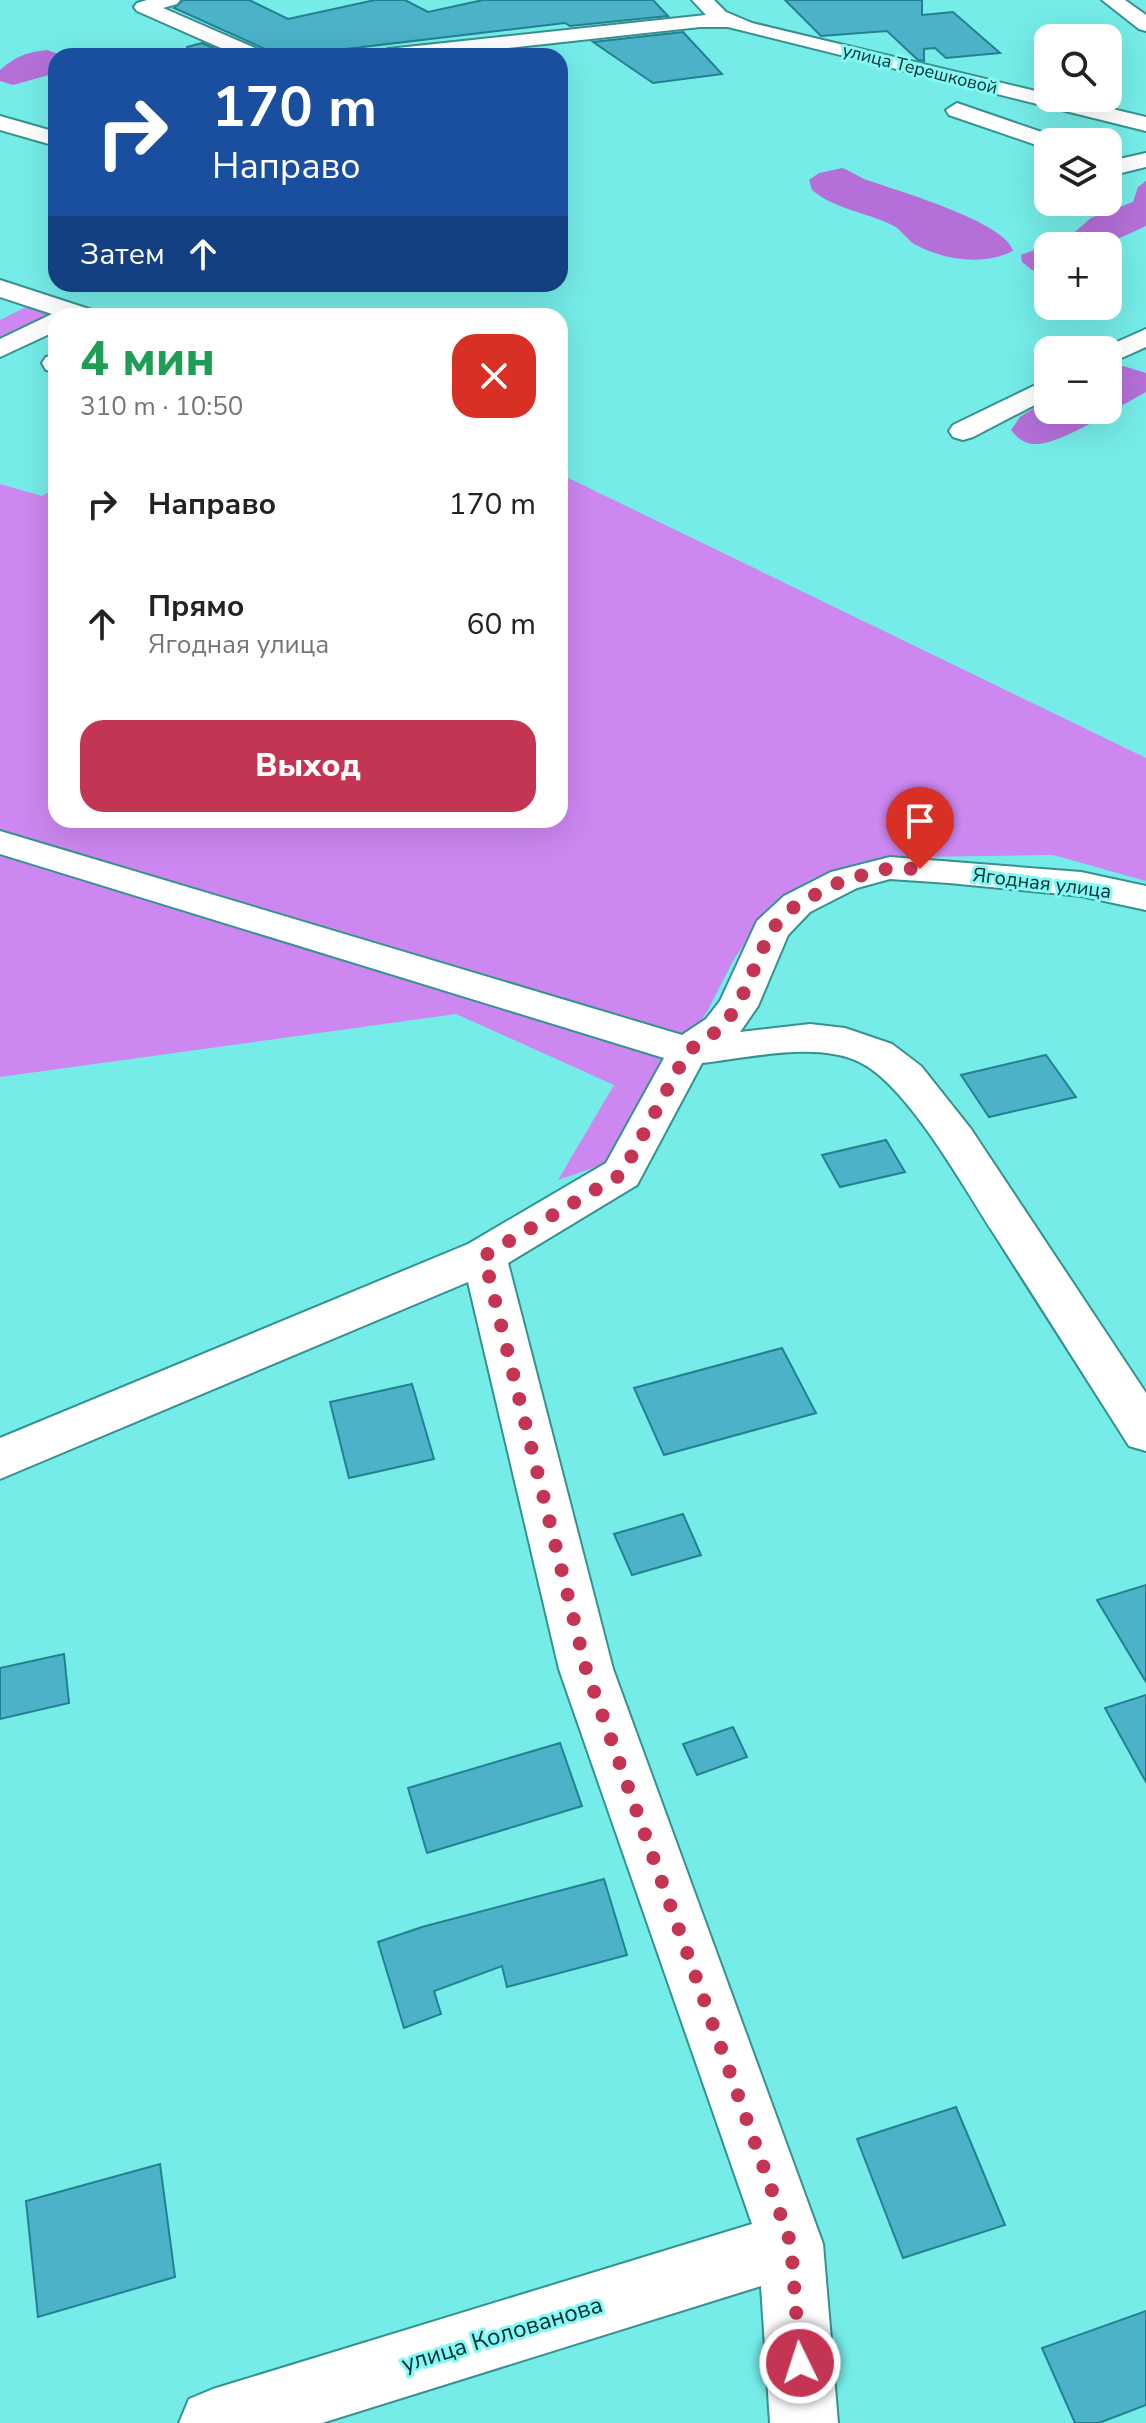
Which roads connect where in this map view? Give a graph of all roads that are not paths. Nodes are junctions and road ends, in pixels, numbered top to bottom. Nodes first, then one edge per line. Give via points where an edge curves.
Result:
1 (170, 0) edge
2 (702, 0) edge
3 (1112, 0) edge
4 (729, 21) junction
5 (1146, 25) edge
6 (239, 48) edge
7 (452, 48) edge
8 (957, 110) dead end
9 (0, 123) edge
10 (1146, 124) edge
11 (48, 137) edge
12 (1034, 137) edge
13 (1146, 160) edge
14 (1122, 166) edge
15 (0, 288) edge
16 (30, 298) junction
17 (52, 308) edge
18 (0, 313) edge
19 (48, 326) edge
20 (1146, 337) edge
21 (0, 349) edge
22 (1122, 349) edge
23 (1034, 394) edge
24 (963, 431) dead end
25 (0, 842) edge
26 (1146, 898) edge
27 (688, 1051) junction
28 (484, 1256) junction
29 (1146, 1432) edge
30 (0, 1459) edge
31 (791, 2244) junction
32 (213, 2423) edge
33 (804, 2423) edge

1 - 6 street via 144,7
2 - 4 street, улица Терешковой
3 - 5 street
4 - 7 street
4 - 10 street, улица Терешковой
8 - 12 street
9 - 11 street
13 - 14 street
15 - 16 street
16 - 17 street
16 - 18 street
19 - 21 street
20 - 22 street
23 - 24 street
25 - 27 street
26 - 27 street, Ягодная улица via 1081,884 949,871 890,868 844,880 797,904 771,930 738,1006 720,1029
27 - 28 street via 622,1174
27 - 29 street via 810,1038 845,1042 878,1054 906,1076 956,1140
28 - 30 street
28 - 31 street via 586,1669
31 - 32 street, улица Колованова
31 - 33 street

